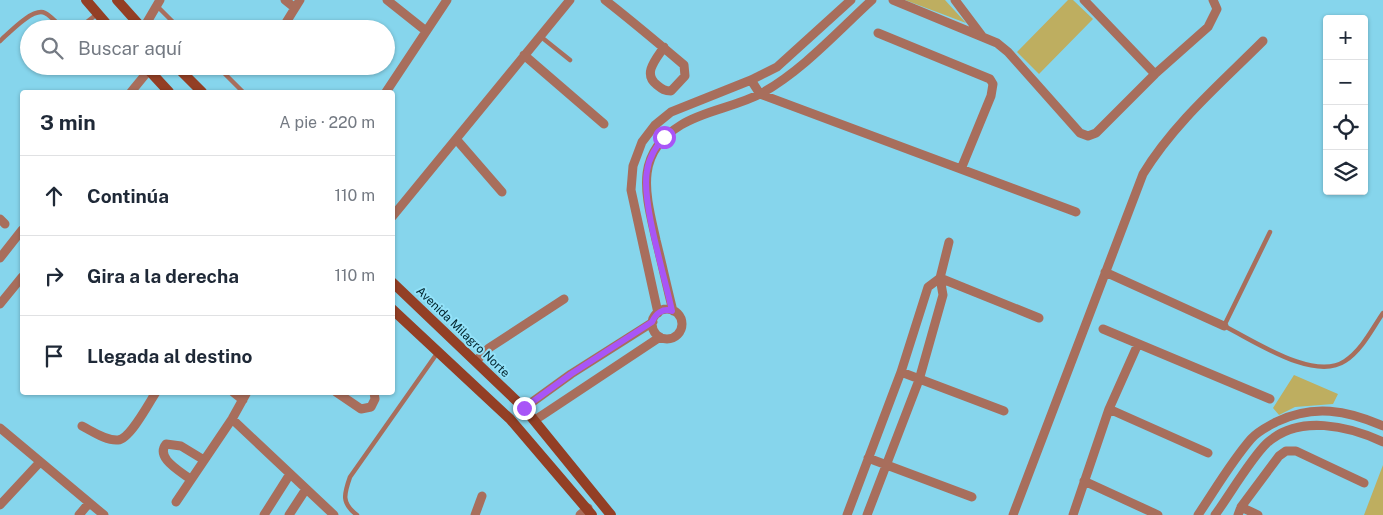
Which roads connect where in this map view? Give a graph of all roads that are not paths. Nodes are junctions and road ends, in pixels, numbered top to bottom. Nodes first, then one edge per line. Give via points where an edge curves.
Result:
1 (86, 0) edge
2 (117, 0) edge
3 (285, 0) edge
4 (387, 0) edge
5 (447, 0) edge
6 (570, 0) edge
7 (605, 0) edge
8 (851, 0) edge
9 (872, 0) edge
10 (893, 0) edge
11 (955, 0) edge
12 (1084, 0) edge
13 (1213, 0) edge
14 (158, 3) edge
15 (298, 4) edge
16 (98, 14) junction
17 (25, 20) edge
18 (53, 20) edge
19 (90, 20) edge
20 (104, 20) edge
21 (135, 20) edge
22 (148, 20) edge
23 (172, 20) edge
24 (288, 20) edge
25 (20, 24) edge
26 (426, 32) junction
27 (878, 33) dead end
28 (540, 36) junction
29 (983, 36) junction
30 (0, 41) edge
31 (1263, 41) dead end
32 (664, 47) junction
33 (524, 55) junction
34 (570, 60) dead end
35 (1155, 74) junction
36 (142, 75) edge
37 (153, 75) edge
38 (185, 75) edge
39 (226, 75) edge
40 (752, 80) junction
41 (132, 90) edge
42 (167, 90) edge
43 (200, 90) edge
44 (241, 90) edge
45 (387, 90) edge
46 (760, 94) junction
47 (604, 124) dead end
48 (456, 139) junction
49 (961, 169) junction
50 (502, 192) dead end
51 (1076, 212) dead end
52 (395, 213) edge
53 (1270, 232) dead end
54 (19, 242) edge
55 (949, 242) dead end
56 (0, 258) edge
57 (1105, 272) junction
58 (940, 278) junction
59 (20, 279) edge
60 (395, 285) edge
61 (564, 299) dead end
62 (0, 304) edge
63 (672, 311) junction
64 (395, 312) edge
65 (658, 313) junction
66 (1383, 313) edge
67 (1039, 318) dead end
68 (652, 322) junction
69 (1224, 326) junction
70 (1103, 329) dead end
71 (660, 337) junction
72 (1138, 344) junction
73 (439, 351) junction
74 (476, 361) junction
75 (901, 372) junction
76 (919, 380) junction
77 (154, 395) edge
78 (341, 395) edge
79 (374, 395) edge
80 (245, 396) edge
81 (1270, 399) dead end
82 (524, 408) junction
83 (1109, 409) junction
84 (1004, 411) dead end
85 (1363, 417) junction
86 (232, 419) junction
87 (535, 420) junction
88 (82, 426) dead end
89 (1383, 426) edge
90 (0, 428) edge
91 (1360, 431) junction
92 (1383, 442) edge
93 (1208, 453) dead end
94 (868, 458) junction
95 (204, 460) junction
96 (40, 462) junction
97 (886, 465) junction
98 (290, 474) junction
99 (190, 479) junction
100 (1084, 480) junction
101 (1364, 483) dead end
102 (306, 489) junction
103 (482, 496) dead end
104 (972, 497) dead end
105 (176, 502) dead end
106 (89, 503) junction
107 (0, 506) edge
108 (1240, 511) edge
109 (587, 513) edge
110 (79, 515) edge
111 (104, 515) edge
112 (264, 515) edge
113 (289, 515) edge
114 (334, 515) edge
115 (357, 515) edge
116 (475, 515) edge
117 (611, 515) edge
118 (847, 515) edge
119 (867, 515) edge
120 (1013, 515) edge
121 (1073, 515) edge
122 (1158, 515) edge
123 (1198, 515) edge
124 (1215, 515) edge
125 (1258, 515) edge

1 - 16 main road
2 - 21 main road
3 - 15 street
4 - 26 street
5 - 26 street
6 - 28 street
7 - 32 street
8 - 40 street via 777,67
9 - 46 street via 784,80
10 - 29 street
11 - 29 street
12 - 35 street
13 - 35 street via 1217,9 1208,27
14 - 22 street
14 - 23 lane
15 - 24 street
16 - 19 lane
16 - 20 main road
17 - 18 lane via 40,12
25 - 30 lane
26 - 45 street
27 - 49 street via 986,75 993,84
28 - 33 street
28 - 34 lane
29 - 35 street via 1008,52 1080,133 1088,136 1096,133
31 - 57 street via 1158,148 1143,174
32 - 32 street via 686,68 683,80 671,91 651,81 650,76 653,64
33 - 47 street
33 - 48 street
36 - 41 street
37 - 42 main road
38 - 43 main road
39 - 44 lane
40 - 46 street
40 - 65 street via 671,112 642,142 632,166 631,190
46 - 49 street
46 - 63 street via 682,124 664,137 654,150 647,170 645,191
48 - 50 street
48 - 52 street
49 - 51 street
53 - 69 lane
54 - 56 street
55 - 58 street
57 - 69 street
57 - 120 street
58 - 67 street
58 - 75 street via 928,287
58 - 76 street via 943,294
59 - 62 street
60 - 74 main road, Avenida Milagro Norte
61 - 74 street via 489,348
63 - 65 street
63 - 71 street via 682,320 680,332 671,338
64 - 73 main road
65 - 68 street
66 - 69 lane via 1359,348 1344,362 1332,366 1301,364
68 - 71 street
68 - 82 street
70 - 72 street
71 - 87 street
72 - 81 street
72 - 83 street
73 - 109 main road via 510,418
73 - 115 lane via 350,477 344,494 348,508
74 - 82 main road, Avenida Milagro Norte
75 - 76 street
75 - 94 street
76 - 84 street
76 - 97 street
77 - 88 street via 128,435 119,440 109,439
78 - 79 street via 362,409 371,407
80 - 86 street
82 - 87 main road, Avenida Milagro Norte
83 - 93 street
83 - 100 street
85 - 89 street
85 - 91 street
85 - 123 street via 1327,411 1299,412 1264,428 1251,438
86 - 95 street
86 - 98 street
87 - 117 main road, Avenida Milagro Norte
90 - 96 street
91 - 92 street
91 - 124 street via 1327,426 1304,427 1273,438
94 - 97 street
94 - 118 street
95 - 99 street
95 - 99 street via 181,446 166,444 163,454 169,463
96 - 106 street
96 - 107 street
97 - 104 street
97 - 119 street
98 - 102 street
98 - 112 street
99 - 105 street
100 - 121 street
100 - 122 street
101 - 108 street via 1296,452 1286,451 1279,456
102 - 113 street
102 - 114 street
103 - 116 street
106 - 110 street
106 - 111 street
108 - 125 street

